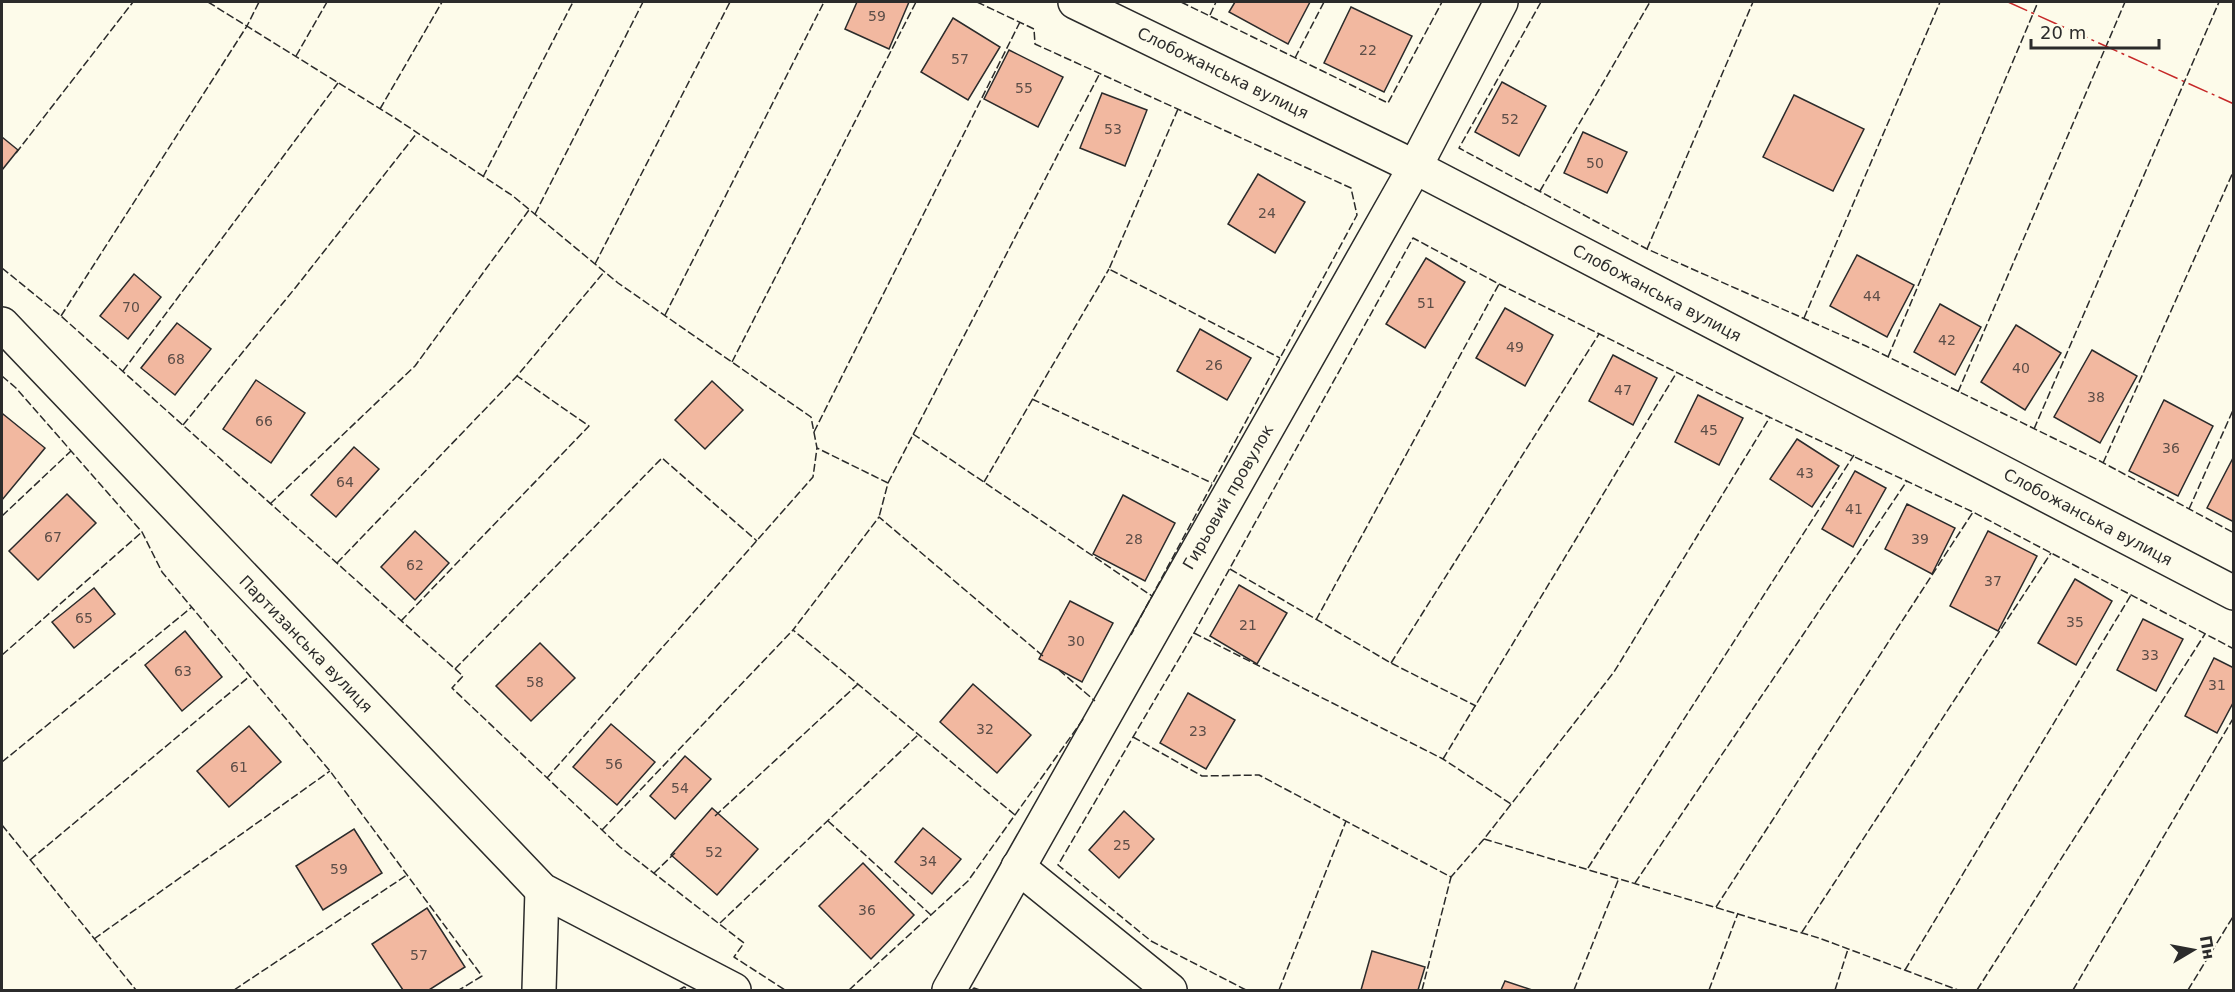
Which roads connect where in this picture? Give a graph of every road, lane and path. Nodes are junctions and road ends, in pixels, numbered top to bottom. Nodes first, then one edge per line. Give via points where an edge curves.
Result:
1 (1075, 2) edge
2 (1501, 2) edge
3 (1415, 167) junction
4 (2, 324) edge
5 (2234, 593) edge
6 (1018, 867) junction
7 (542, 890) junction
8 (539, 990) edge
9 (734, 990) edge
10 (949, 990) edge
11 (1170, 990) edge

1 - 3 street, Слобожанська вулиця
2 - 3 street, Гирьовий провулок
3 - 5 street, Слобожанська вулиця
3 - 6 street, Гирьовий провулок
4 - 7 street, Партизанська вулиця
6 - 10 street, Гирьовий провулок
6 - 11 street
7 - 8 street
7 - 9 street, Партизанська вулиця

